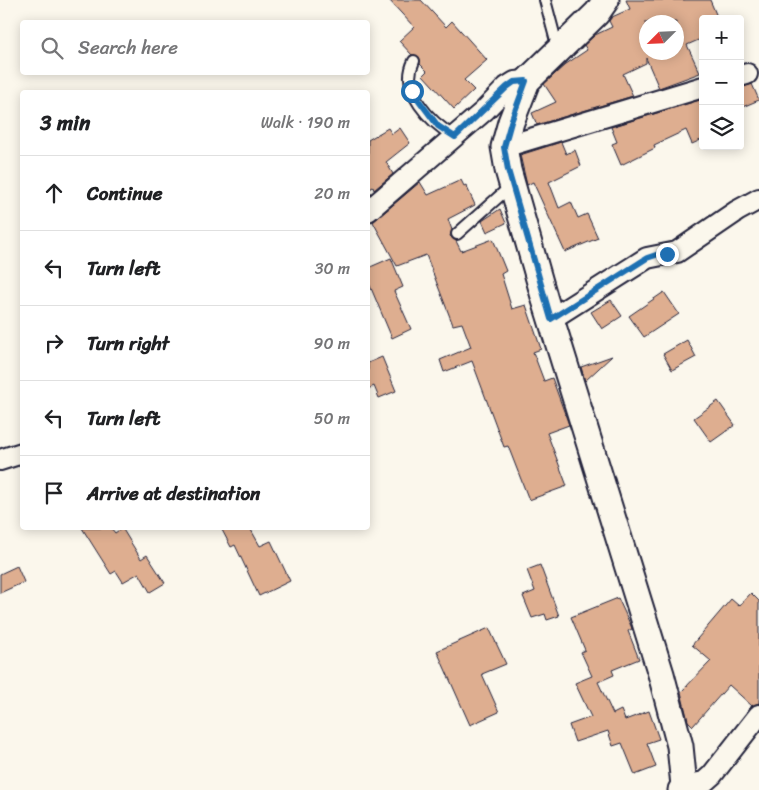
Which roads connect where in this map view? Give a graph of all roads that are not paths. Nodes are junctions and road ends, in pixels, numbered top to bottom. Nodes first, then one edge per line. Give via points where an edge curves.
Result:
1 (545, 0) edge
2 (606, 0) edge
3 (558, 50) junction
4 (414, 61) dead end
5 (526, 81) junction
6 (699, 88) edge
7 (455, 137) junction
8 (504, 147) junction
9 (512, 184) junction
10 (759, 199) edge
11 (370, 209) edge
12 (457, 234) dead end
13 (551, 319) junction
14 (20, 454) edge
15 (0, 460) edge
16 (759, 715) edge
17 (695, 787) edge

1 - 3 lane
2 - 3 street via 597,13
3 - 5 street
4 - 7 lane via 409,83 412,91 438,126
5 - 7 street via 514,82 507,87
5 - 8 street
6 - 8 street
7 - 11 street
8 - 9 street
9 - 12 lane
9 - 13 street
10 - 13 street via 677,252 647,258
13 - 17 street
14 - 15 street
16 - 17 street

